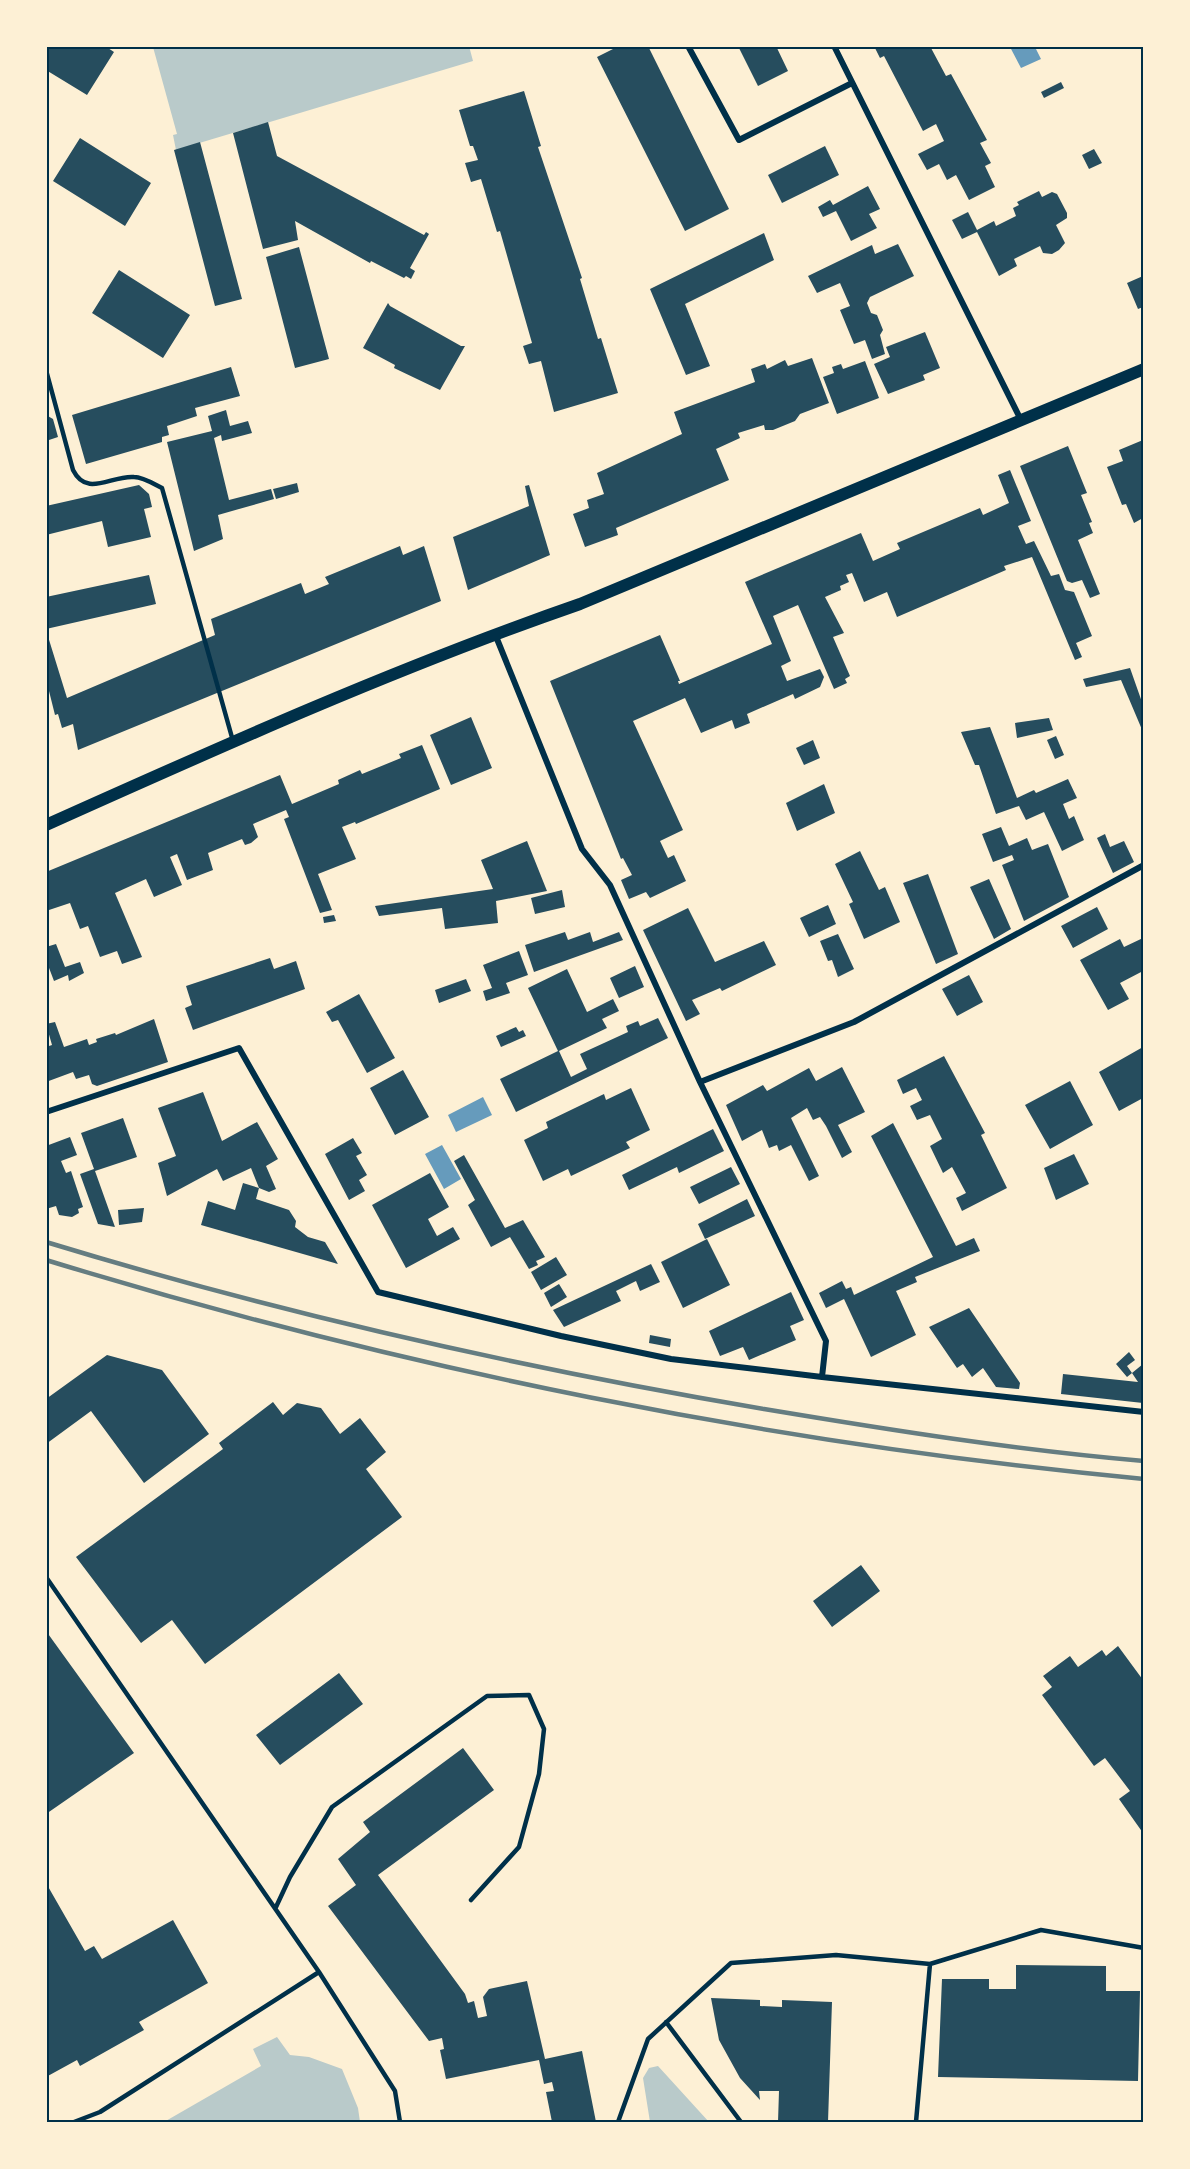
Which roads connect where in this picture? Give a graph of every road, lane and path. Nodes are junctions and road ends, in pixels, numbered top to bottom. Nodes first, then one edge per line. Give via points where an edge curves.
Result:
1 (688, 46) edge
2 (834, 46) edge
3 (852, 83) junction
4 (1143, 369) edge
5 (46, 370) edge
6 (1021, 420) junction
7 (495, 634) junction
8 (233, 741) junction
9 (46, 825) edge
10 (1143, 865) edge
11 (700, 1082) junction
12 (46, 1112) edge
13 (822, 1377) junction
14 (1143, 1412) edge
15 (46, 1577) edge
16 (471, 1900) dead end
17 (276, 1907) junction
18 (1143, 1948) edge
19 (930, 1964) junction
20 (319, 1972) junction
21 (666, 2022) junction
22 (74, 2122) edge
23 (400, 2122) edge
24 (618, 2122) edge
25 (741, 2122) edge
26 (916, 2122) edge

1 - 3 street via 739,140
2 - 3 street
3 - 6 street
4 - 6 main road
5 - 8 lane via 78,480 87,485 135,477 162,488
6 - 7 main road via 580,604
7 - 8 main road
7 - 11 street via 582,849 610,885
8 - 9 main road
10 - 11 street via 854,1022
11 - 13 street via 826,1341
12 - 13 street via 239,1048 378,1292 671,1359
13 - 14 street
15 - 17 lane
16 - 17 lane via 519,1847 539,1774 544,1729 530,1695 487,1696 332,1807
17 - 20 lane
18 - 19 lane via 1041,1930
19 - 21 lane via 836,1955 731,1962
19 - 26 lane
20 - 22 lane via 100,2112
20 - 23 lane via 395,2091
21 - 24 lane via 648,2039
21 - 25 lane

